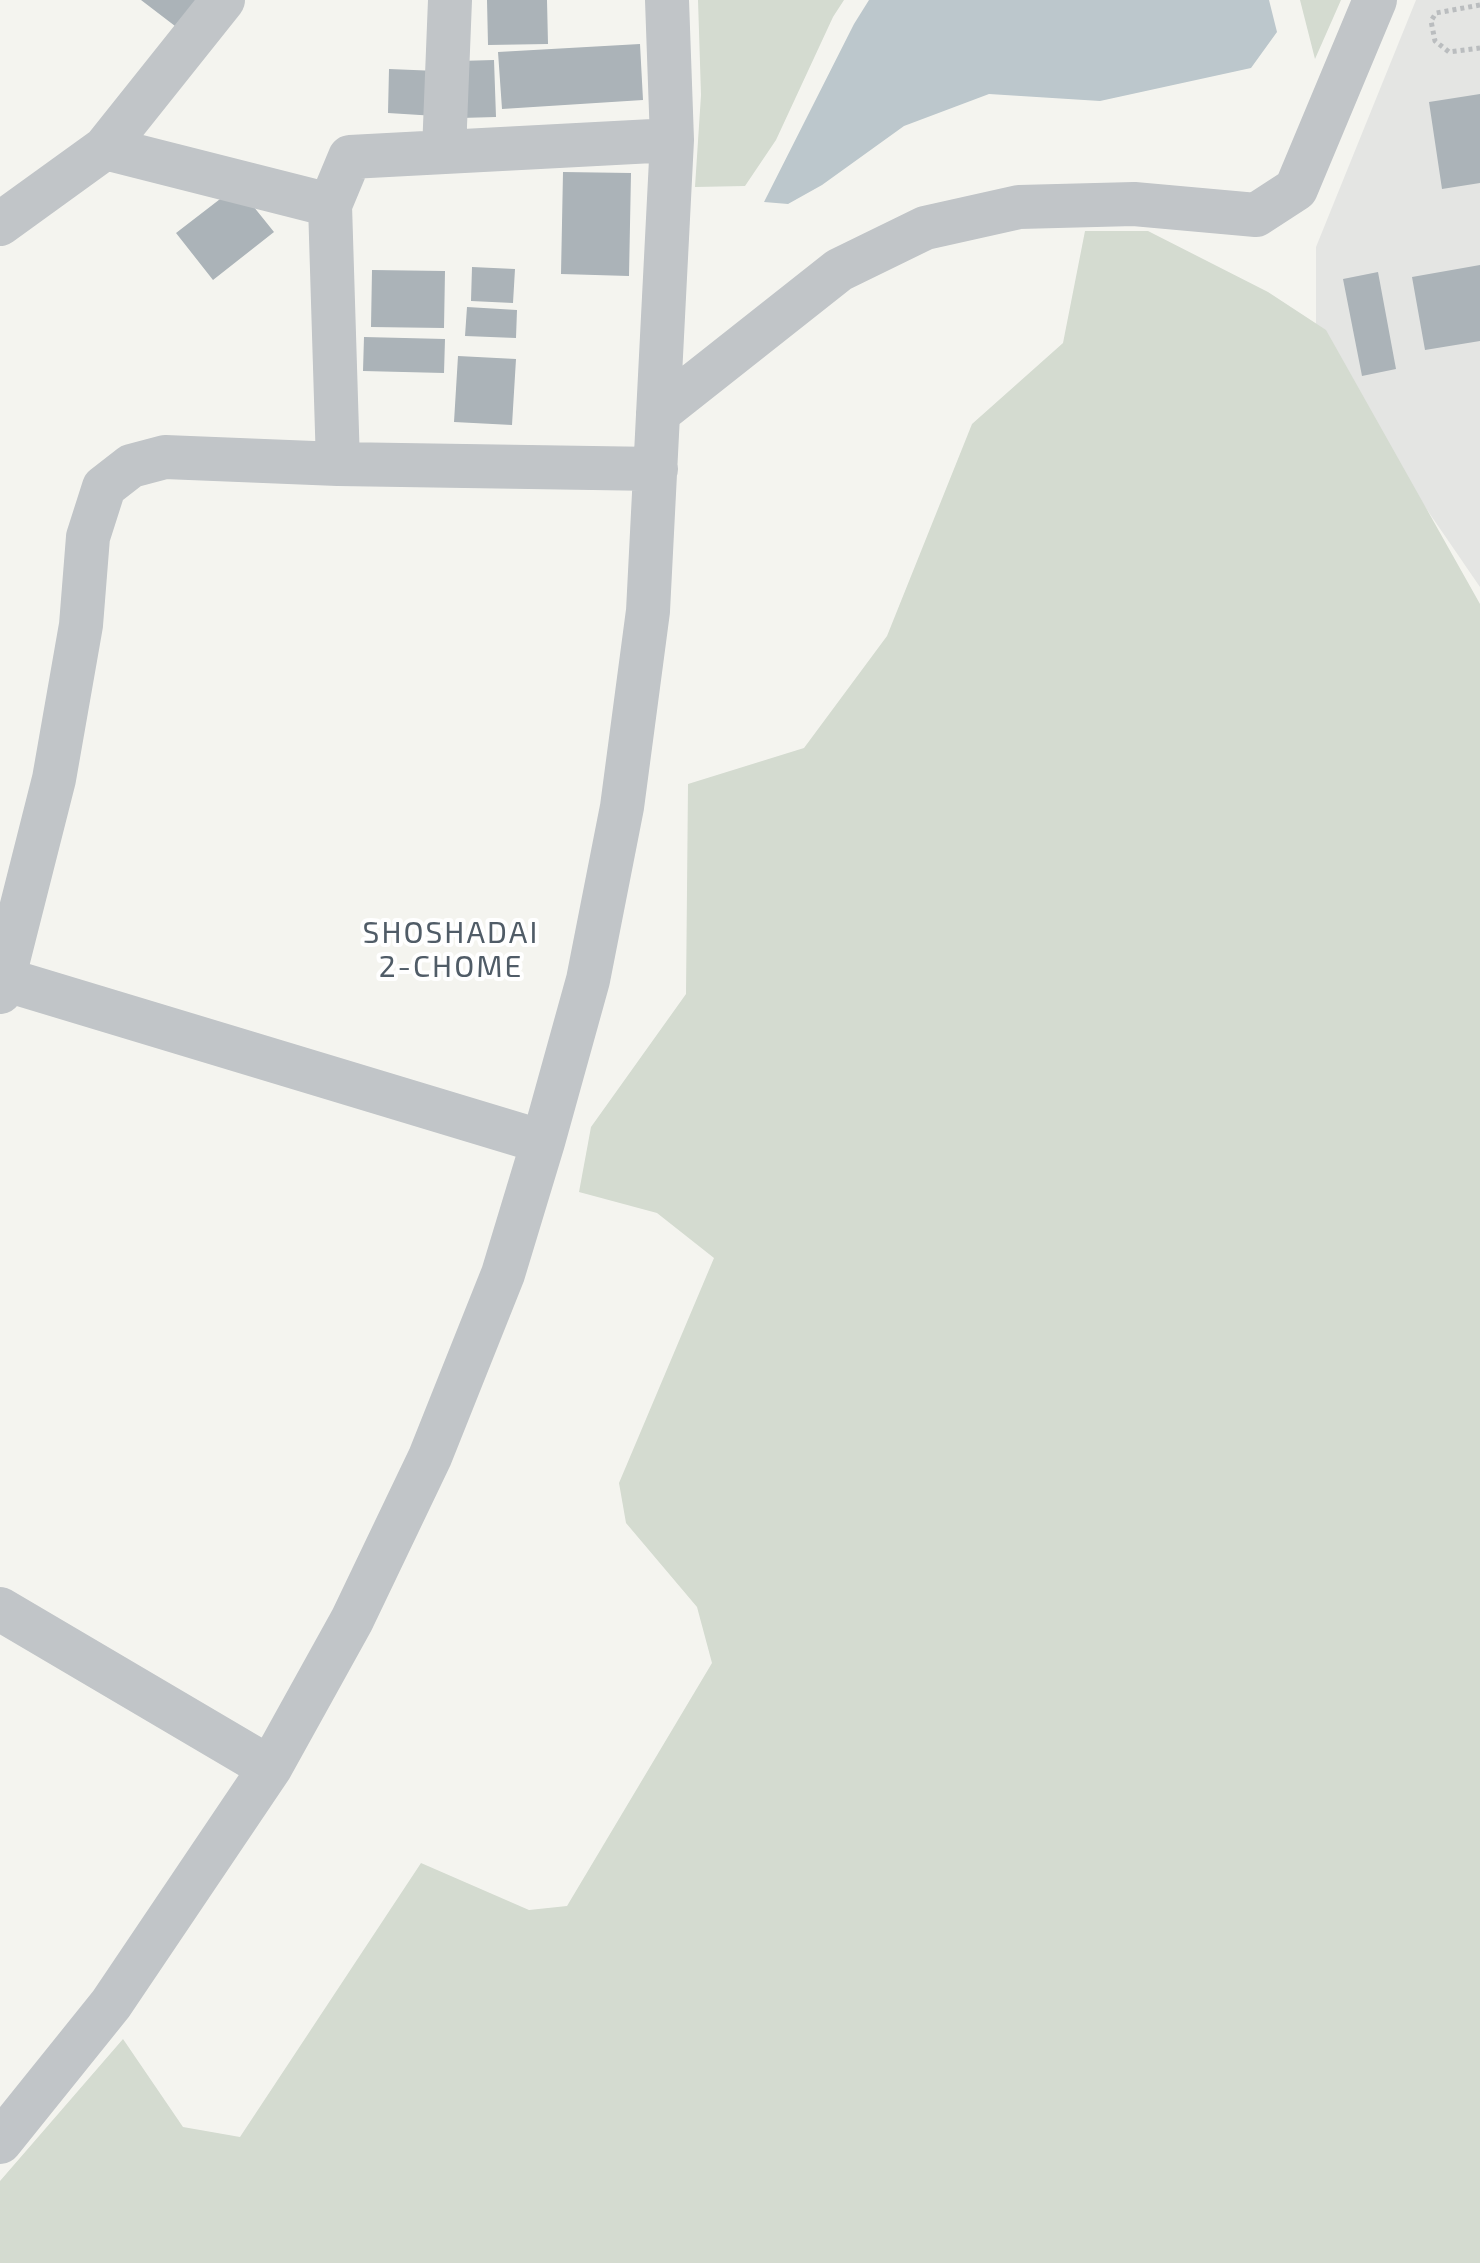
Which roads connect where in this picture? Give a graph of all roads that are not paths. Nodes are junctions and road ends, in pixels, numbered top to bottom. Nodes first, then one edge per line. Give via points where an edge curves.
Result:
1 (223, 0) edge
2 (450, 0) edge
3 (667, 0) edge
4 (1375, 0) edge
5 (672, 140) junction
6 (105, 148) junction
7 (444, 151) junction
8 (330, 205) junction
9 (0, 224) edge
10 (658, 413) junction
11 (338, 464) junction
12 (656, 469) junction
13 (1, 983) edge
14 (543, 1142) junction
15 (0, 1609) edge
16 (270, 1768) junction
17 (0, 2142) edge

1 - 6 street
2 - 7 street
3 - 5 street
4 - 10 street via 1296,189 1256,215 1134,204 1019,207 925,228 839,270
5 - 7 street
5 - 10 street
6 - 8 street
6 - 9 street
7 - 8 street via 350,157
8 - 11 street
10 - 12 street
11 - 12 street
11 - 13 street via 165,457 131,466 104,487 88,537 81,625 54,779
12 - 14 street via 648,611 622,807 588,980
13 - 14 street
14 - 16 street via 503,1274 430,1457 352,1620
15 - 16 street
16 - 17 street via 111,2004

